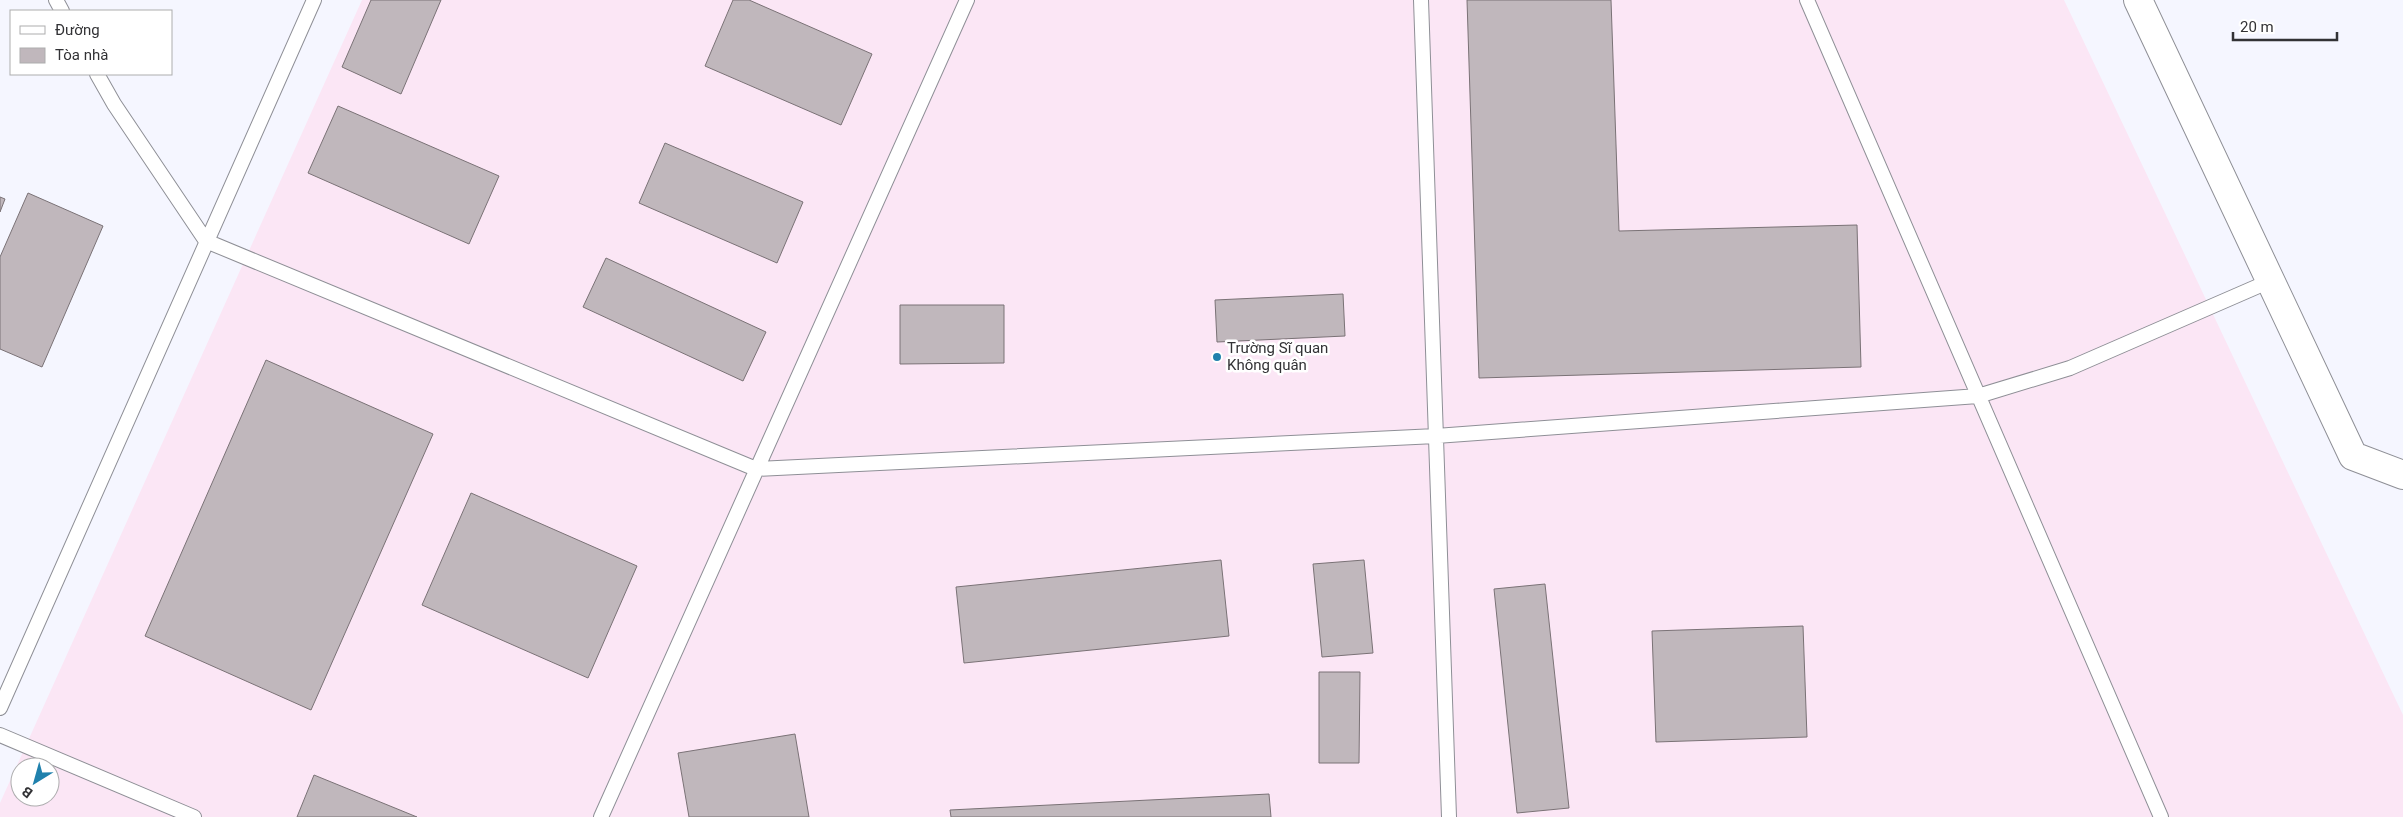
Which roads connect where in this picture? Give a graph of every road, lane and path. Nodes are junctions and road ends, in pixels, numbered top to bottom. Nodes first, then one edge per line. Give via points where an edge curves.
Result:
1 (314, 0) edge
2 (968, 0) edge
3 (1421, 0) edge
4 (1807, 0) edge
5 (2138, 0) edge
6 (98, 75) edge
7 (206, 241) junction
8 (2270, 281) junction
9 (1978, 396) junction
10 (1436, 436) junction
11 (756, 469) junction
12 (2403, 475) edge
13 (0, 708) edge
14 (0, 735) edge
15 (194, 817) edge
16 (601, 817) edge
17 (1449, 817) edge
18 (2161, 817) edge

1 - 7 lane
2 - 11 lane
3 - 10 lane
4 - 9 lane
5 - 8 street
6 - 7 lane
7 - 11 lane
7 - 13 lane
8 - 9 lane via 2070,368
8 - 12 street via 2353,456
9 - 10 lane
9 - 18 lane
10 - 11 lane
10 - 17 lane
11 - 16 lane
14 - 15 lane

